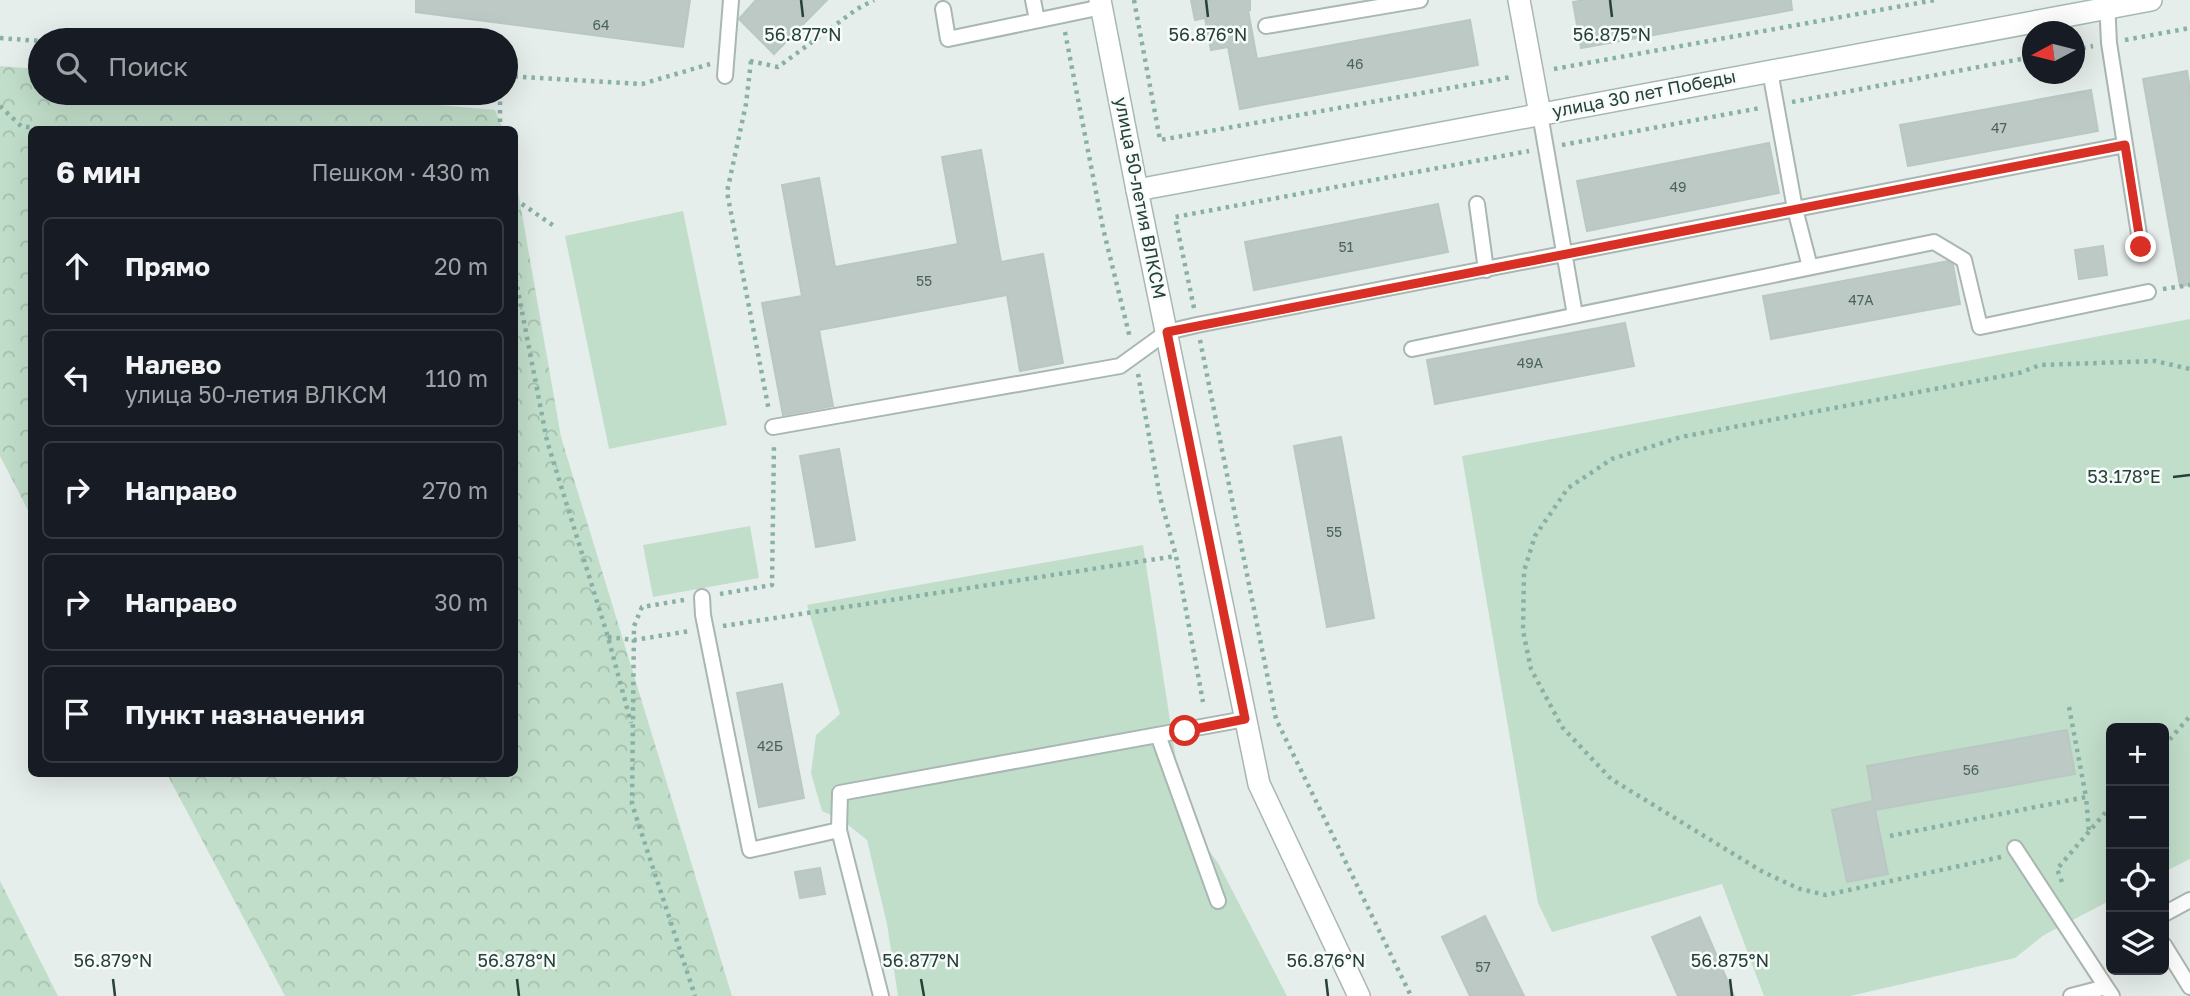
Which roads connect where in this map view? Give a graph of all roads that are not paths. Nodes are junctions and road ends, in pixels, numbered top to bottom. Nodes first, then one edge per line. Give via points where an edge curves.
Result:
1 (731, 0) edge
2 (1033, 0) edge
3 (1420, 0) edge
4 (1518, 0) edge
5 (2151, 0) edge
6 (1101, 3) edge
7 (2108, 4) edge
8 (943, 9) dead end
9 (1037, 20) junction
10 (1266, 26) dead end
11 (1770, 71) junction
12 (725, 76) dead end
13 (1540, 114) junction
14 (2125, 145) junction
15 (1138, 190) junction
16 (1477, 204) dead end
17 (1796, 209) junction
18 (2141, 247) dead end
19 (1565, 255) junction
20 (1810, 267) junction
21 (1486, 270) junction
22 (2148, 292) road end
23 (1575, 315) junction
24 (1167, 332) junction
25 (1412, 349) dead end
26 (772, 427) road end
27 (702, 597) road end
28 (1245, 719) junction
29 (1158, 735) junction
30 (839, 830) junction
31 (2018, 853) road end
32 (2190, 900) edge
33 (1218, 901) dead end
34 (2168, 912) edge
35 (2169, 953) edge
36 (2190, 987) edge
37 (2109, 992) edge
38 (881, 996) edge
39 (1360, 996) edge
40 (2071, 996) edge

1 - 12 lane
2 - 9 lane
3 - 10 lane
4 - 13 main road
5 - 7 main road, улица 30 лет Победы
6 - 9 lane
6 - 15 main road, улица 50-летия ВЛКСМ
7 - 11 main road, улица 30 лет Победы
7 - 14 lane via 2109,43
8 - 9 lane via 948,39
11 - 13 main road, улица 30 лет Победы
11 - 17 lane
13 - 15 main road, улица 30 лет Победы
13 - 19 lane
14 - 17 lane
14 - 18 lane
15 - 24 main road, улица 50-летия ВЛКСМ
16 - 21 lane
17 - 19 lane
17 - 20 lane
19 - 21 lane
19 - 23 lane
20 - 22 lane via 1934,243 1964,260 1980,327
20 - 23 lane
21 - 24 lane
23 - 25 lane
24 - 26 lane via 1120,366
24 - 28 main road, улица 50-летия ВЛКСМ
27 - 30 lane via 750,850
28 - 29 lane
28 - 39 main road, улица 50-летия ВЛКСМ via 1259,784
29 - 30 lane via 840,793
29 - 33 lane
30 - 38 lane
31 - 37 lane
32 - 34 lane
35 - 36 lane
37 - 40 lane

